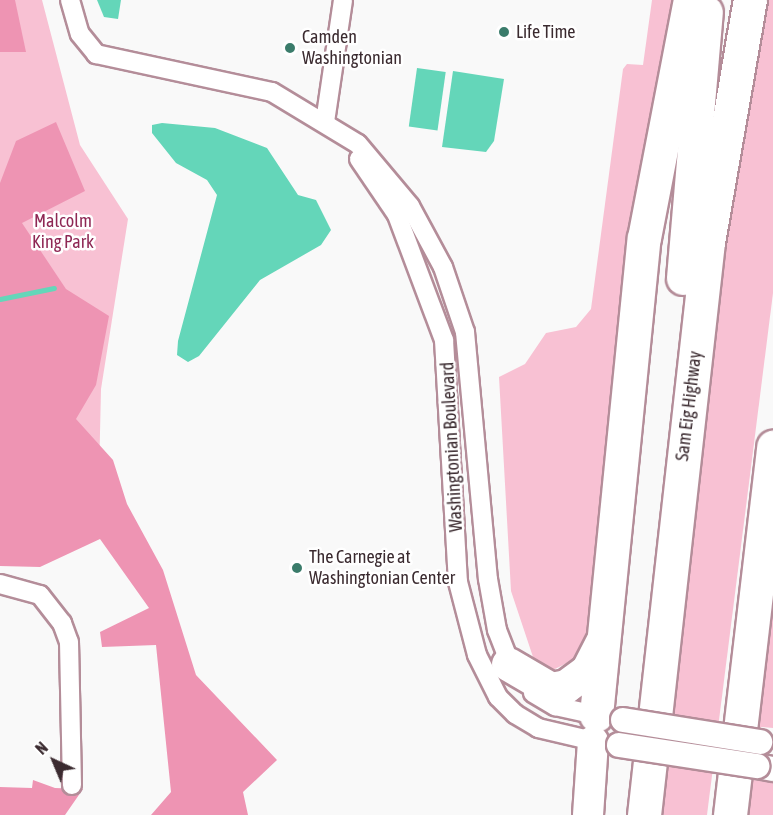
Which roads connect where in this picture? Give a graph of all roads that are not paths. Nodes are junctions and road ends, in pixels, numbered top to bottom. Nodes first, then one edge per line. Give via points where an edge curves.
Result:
1 (70, 0) edge
2 (343, 0) edge
3 (690, 0) edge
4 (708, 0) edge
5 (750, 0) edge
6 (325, 123) junction
7 (348, 139) junction
8 (773, 447) edge
9 (488, 579) junction
10 (458, 582) junction
11 (668, 582) junction
12 (0, 584) edge
13 (603, 638) junction
14 (508, 664) junction
15 (608, 730) junction
16 (766, 743) edge
17 (765, 768) edge
18 (72, 785) dead end
19 (588, 815) edge
20 (644, 815) edge
21 (730, 815) edge

1 - 6 street, Washingtonian Boulevard via 80,34 96,54 245,83
2 - 6 street
3 - 13 highway via 644,238
4 - 11 highway via 680,319
5 - 11 highway, Sam Eig Highway via 708,242
6 - 7 street, Washingtonian Boulevard
7 - 9 street, Washingtonian Boulevard via 383,171 410,206 453,291 473,375
7 - 10 street, Washingtonian Boulevard via 398,215 444,340
8 - 21 highway
9 - 10 street
9 - 14 street, Washingtonian Boulevard
10 - 15 street, Washingtonian Boulevard via 477,655 505,705 538,728
11 - 20 highway, Sam Eig Highway
12 - 18 street via 40,595 62,623 69,642
13 - 14 highway via 587,671 566,686 550,688
13 - 15 highway
14 - 15 street, Washingtonian Boulevard via 541,699
15 - 16 street, Washingtonian Boulevard, bridge
15 - 17 street, Washingtonian Boulevard, bridge
15 - 19 main road

